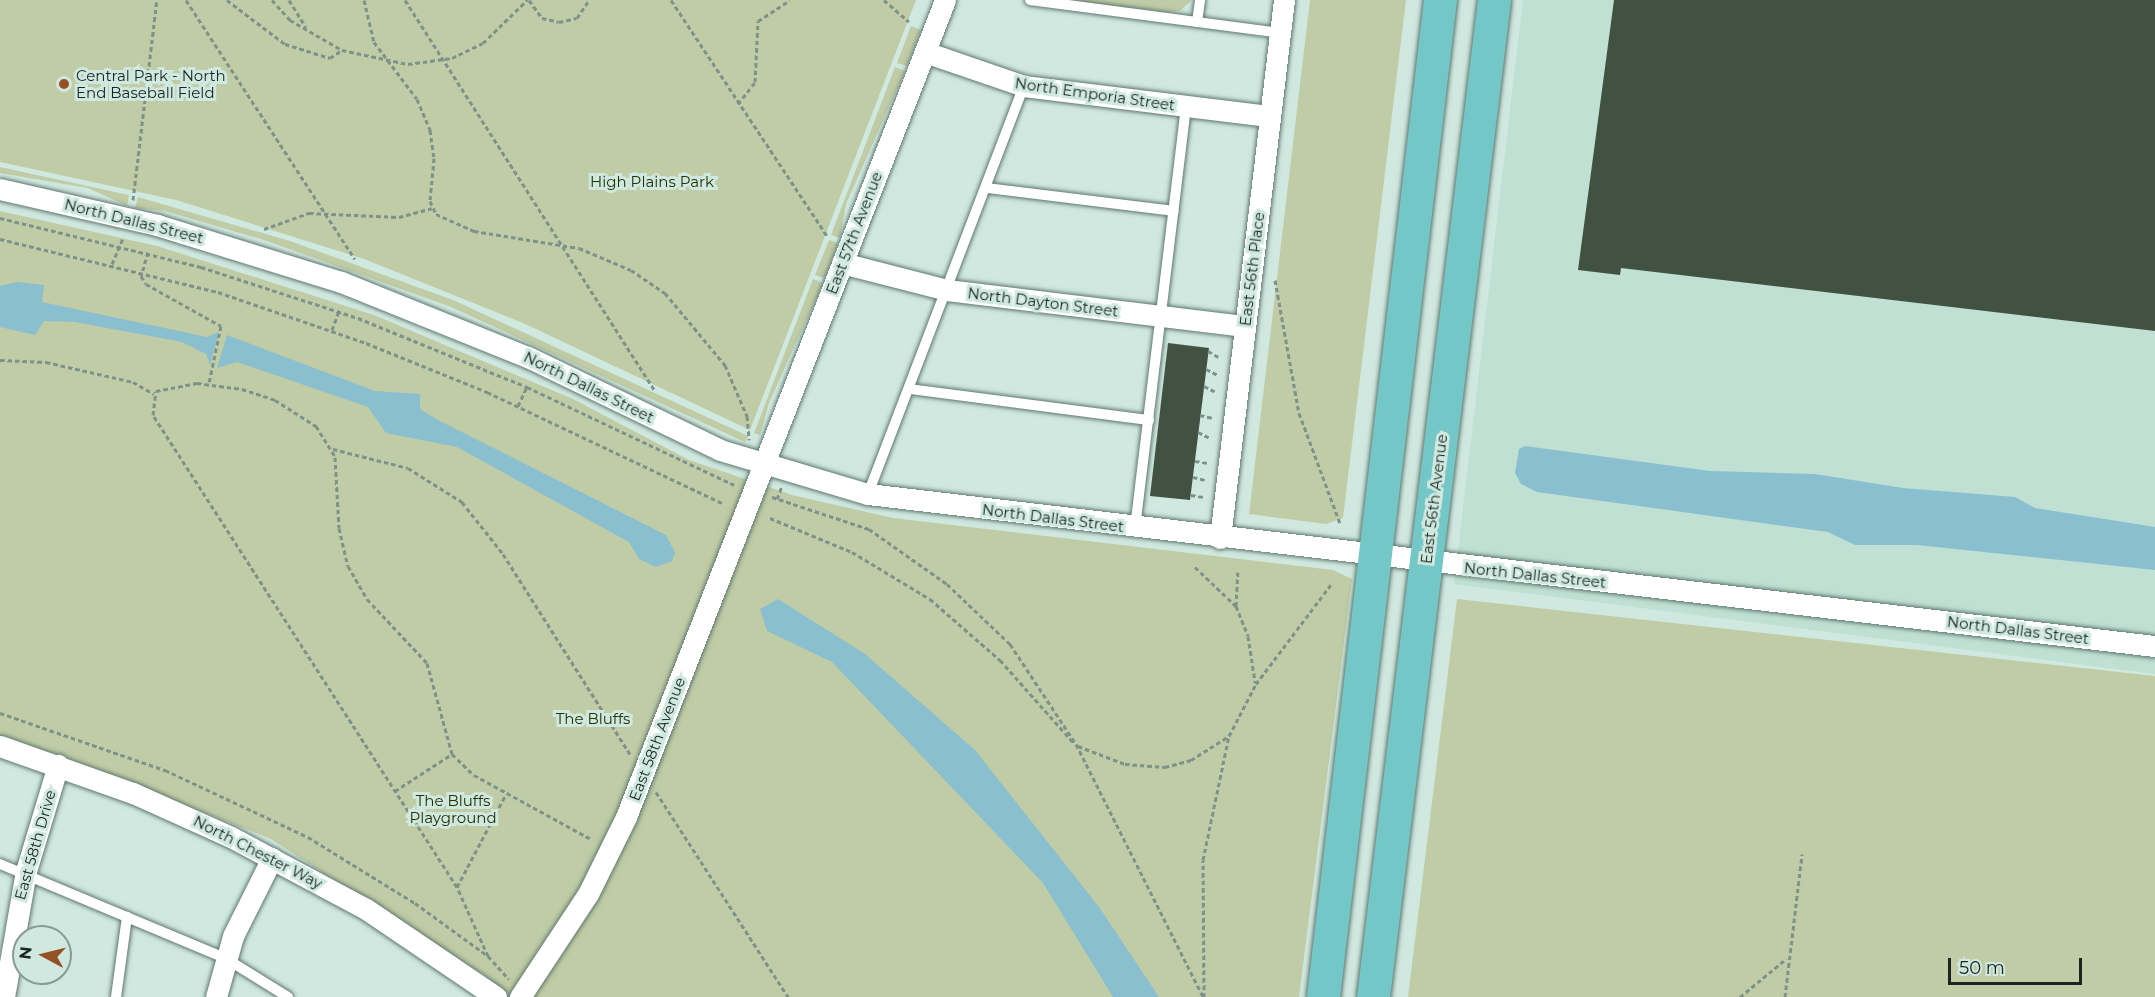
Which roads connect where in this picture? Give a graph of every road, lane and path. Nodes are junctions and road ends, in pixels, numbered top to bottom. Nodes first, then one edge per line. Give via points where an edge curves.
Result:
1 (158, 0) edge
2 (186, 0) edge
3 (227, 0) edge
4 (272, 0) edge
5 (289, 0) edge
6 (364, 0) edge
7 (405, 0) edge
8 (528, 0) edge
9 (589, 0) edge
10 (670, 0) edge
11 (790, 0) edge
12 (884, 0) edge
13 (945, 0) edge
14 (1030, 0) edge
15 (1200, 0) edge
16 (1284, 0) edge
17 (1440, 0) edge
18 (1494, 0) edge
19 (909, 22) dead end
20 (1197, 22) junction
21 (307, 29) junction
22 (1280, 33) junction
23 (342, 50) junction
24 (925, 52) junction
25 (443, 60) junction
26 (388, 62) junction
27 (1024, 86) junction
28 (738, 104) junction
29 (1186, 107) junction
30 (1270, 117) junction
31 (987, 188) junction
32 (0, 189) edge
33 (131, 207) dead end
34 (432, 208) junction
35 (325, 211) junction
36 (1174, 211) junction
37 (0, 218) edge
38 (264, 229) dead end
39 (828, 237) dead end
40 (0, 239) edge
41 (561, 244) junction
42 (119, 245) junction
43 (148, 252) junction
44 (355, 260) dead end
45 (842, 263) junction
46 (112, 264) junction
47 (141, 276) junction
48 (1275, 280) dead end
49 (947, 290) junction
50 (339, 311) junction
51 (1161, 316) junction
52 (1245, 326) junction
53 (332, 330) junction
54 (1208, 351) dead end
55 (1220, 358) dead end
56 (0, 360) edge
57 (1206, 369) dead end
58 (1218, 375) dead end
59 (209, 383) junction
60 (1204, 386) dead end
61 (527, 387) junction
62 (910, 389) junction
63 (655, 391) dead end
64 (1216, 392) dead end
65 (154, 394) junction
66 (518, 406) junction
67 (1200, 415) dead end
68 (1213, 418) dead end
69 (1149, 420) junction
70 (1198, 432) dead end
71 (751, 434) dead end
72 (1210, 438) dead end
73 (333, 450) junction
74 (1195, 460) dead end
75 (1207, 463) dead end
76 (763, 466) junction
77 (735, 474) dead end
78 (1193, 477) dead end
79 (1205, 480) dead end
80 (780, 489) dead end
81 (868, 494) junction
82 (1191, 495) dead end
83 (1203, 497) dead end
84 (724, 504) dead end
85 (770, 518) dead end
86 (1340, 523) dead end
87 (1136, 528) junction
88 (1220, 538) junction
89 (1372, 555) junction
90 (1427, 563) junction
91 (1195, 567) dead end
92 (1238, 572) dead end
93 (1332, 583) dead end
94 (1236, 606) junction
95 (2155, 646) edge
96 (1256, 684) junction
97 (0, 713) edge
98 (1229, 736) junction
99 (1076, 744) junction
100 (0, 746) edge
101 (629, 751) dead end
102 (452, 754) junction
103 (58, 765) junction
104 (655, 789) dead end
105 (395, 790) junction
106 (506, 794) junction
107 (591, 839) dead end
108 (1802, 854) dead end
109 (272, 858) junction
110 (0, 864) edge
111 (26, 871) junction
112 (457, 887) junction
113 (127, 916) junction
114 (488, 956) junction
115 (225, 958) junction
116 (1786, 958) junction
117 (506, 976) dead end
118 (4, 997) edge
119 (116, 997) edge
120 (216, 997) edge
121 (288, 997) edge
122 (496, 997) edge
123 (520, 997) edge
124 (788, 997) edge
125 (1204, 997) edge
126 (1323, 997) edge
127 (1373, 997) edge
128 (1740, 997) edge
129 (1785, 997) edge

1 - 33 path
2 - 35 path
3 - 23 path via 285,45 330,58
4 - 21 path via 290,20
5 - 21 path
6 - 26 path via 369,30
7 - 25 path
8 - 9 path via 542,18 559,22 577,18
8 - 25 path via 489,40
10 - 28 path
11 - 28 path via 758,21 755,82
12 - 19 path
13 - 24 street, East 57th Avenue
14 - 20 lane
15 - 20 lane
16 - 22 street, East 56th Place
17 - 89 main road
18 - 90 main road, East 56th Avenue
20 - 22 lane
21 - 23 path
22 - 30 street, East 56th Place
23 - 26 path
24 - 27 street, North Emporia Street
24 - 45 street, East 57th Avenue
25 - 26 path
25 - 41 path
26 - 34 path via 417,99 430,130
27 - 29 street, North Emporia Street
27 - 31 lane
28 - 39 path
29 - 30 street, North Emporia Street
29 - 36 lane
30 - 52 street, East 56th Place
31 - 36 lane
31 - 49 lane
32 - 76 street, North Dallas Street via 167,228 367,291 528,357
34 - 35 path via 399,217
34 - 41 path via 458,227
35 - 38 path via 282,218
35 - 44 path
36 - 51 lane
37 - 42 path
40 - 46 path
41 - 63 path
41 - 71 path via 631,270 681,307 725,365
42 - 43 path
42 - 46 path
43 - 47 path
43 - 50 path
45 - 49 street, North Dayton Street
45 - 76 street, East 57th Avenue
46 - 47 path
47 - 53 path via 199,287
47 - 59 path via 218,322 222,334
48 - 86 path via 1302,423
49 - 51 street, North Dayton Street
49 - 62 lane
50 - 53 path
50 - 61 path
51 - 52 street, North Dayton Street
51 - 69 lane
52 - 88 street, East 56th Place
53 - 66 path
54 - 55 path
56 - 65 path via 46,362 133,382
57 - 58 path
59 - 65 path via 166,386
59 - 73 path via 258,394 291,408 316,426
60 - 64 path
61 - 66 path
61 - 77 path via 693,468 732,484
62 - 69 lane
62 - 81 lane
65 - 105 path via 153,415
66 - 84 path
67 - 68 path
69 - 87 lane
70 - 72 path
73 - 101 path via 408,468 462,502 503,555
73 - 102 path via 348,566 367,599 427,663
74 - 75 path
76 - 81 street, North Dallas Street
76 - 123 street, East 58th Avenue via 627,817 588,894
78 - 79 path
80 - 99 path via 777,499 869,529 969,603 1027,666
81 - 87 street, North Dallas Street
82 - 83 path
85 - 99 path via 852,552 930,599 1000,660
87 - 88 street, North Dallas Street
88 - 89 street, North Dallas Street
89 - 90 street, North Dallas Street
89 - 126 main road
90 - 95 street, North Dallas Street
90 - 127 main road, East 56th Avenue
91 - 94 path
92 - 94 path
93 - 96 path
94 - 96 path via 1248,636
96 - 98 path
97 - 114 path via 121,753 241,804 372,874
98 - 99 path via 1191,760 1165,767 1125,764
98 - 125 path via 1203,860
99 - 125 path
100 - 103 street, North Chester Way
102 - 105 path
102 - 106 path
103 - 109 street, North Chester Way via 173,810
103 - 111 street, East 58th Drive
104 - 124 path
105 - 112 path
106 - 107 path
106 - 112 path
108 - 116 path
109 - 115 street
109 - 122 street, North Chester Way via 366,909
110 - 111 lane
111 - 113 lane
111 - 118 street, East 58th Drive
112 - 114 path
113 - 115 lane
113 - 119 lane
114 - 117 path
115 - 120 street
115 - 121 lane
116 - 128 path
116 - 129 path

